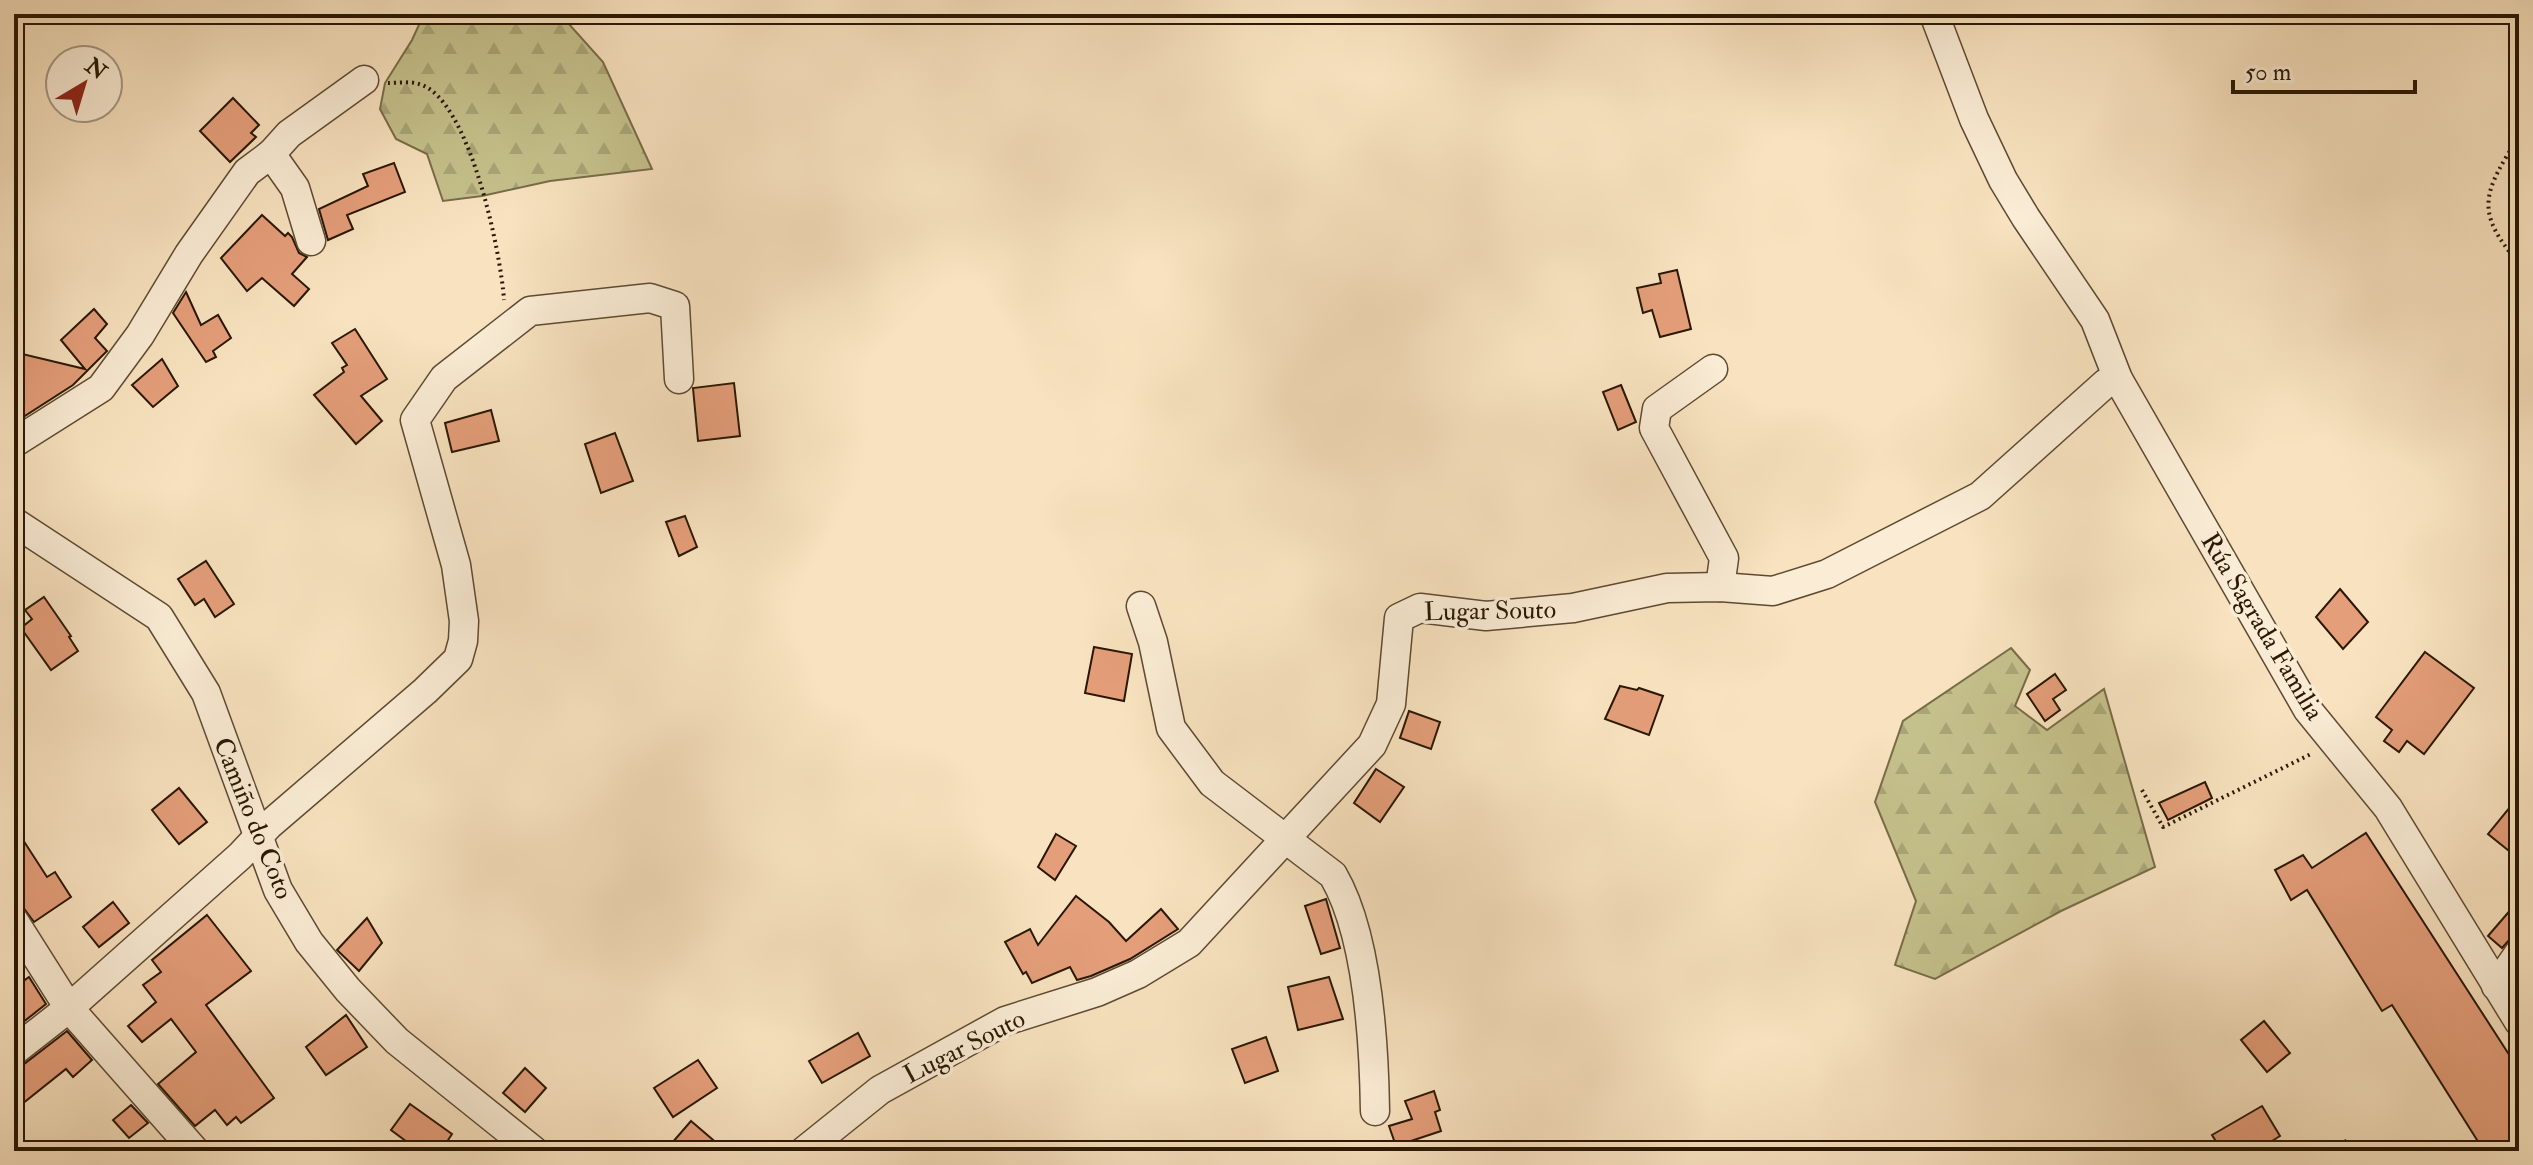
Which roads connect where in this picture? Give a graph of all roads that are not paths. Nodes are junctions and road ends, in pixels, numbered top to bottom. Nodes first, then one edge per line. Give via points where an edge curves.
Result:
1 (1934, 14) edge
2 (364, 80) road end
3 (271, 154) junction
4 (311, 241) dead end
5 (1713, 369) dead end
6 (679, 379) dead end
7 (2118, 379) junction
8 (14, 443) edge
9 (14, 522) edge
10 (1720, 587) junction
11 (1141, 606) dead end
12 (257, 837) junction
13 (1287, 839) junction
14 (14, 921) edge
15 (2519, 953) edge
16 (2496, 986) junction
17 (69, 1008) junction
18 (2519, 1022) edge
19 (14, 1051) edge
20 (1375, 1111) dead end
21 (195, 1151) edge
22 (534, 1151) edge
23 (804, 1151) edge

1 - 7 street, Rúa Sagrada Familia via 2003,180 2095,320
2 - 3 street via 289,134
3 - 4 street via 295,188
3 - 8 street via 247,172 101,388
5 - 10 street via 1657,409 1654,428 1724,558
6 - 12 street via 675,306 650,298 530,311 444,378 415,420 456,565 464,621 458,659
7 - 10 street, Lugar Souto via 2106,383 1980,496 1827,574 1773,591
7 - 16 street, Rúa Sagrada Familia via 2308,710 2388,808
9 - 12 street, Camiño do Coto via 159,617 206,693
10 - 13 street, Lugar Souto via 1667,588 1573,608 1486,616 1420,608 1399,618 1391,704 1372,745
11 - 13 street via 1171,728 1212,783
12 - 17 street
12 - 22 street, Camiño do Coto via 278,890 309,942 348,990 397,1041
13 - 20 street via 1333,875 1346,897 1375,1045
13 - 23 street, Lugar Souto via 1189,943 1097,992 1005,1021 880,1090
14 - 17 street
15 - 16 street
16 - 18 street, Rúa Sagrada Familia
17 - 19 street
17 - 21 street

